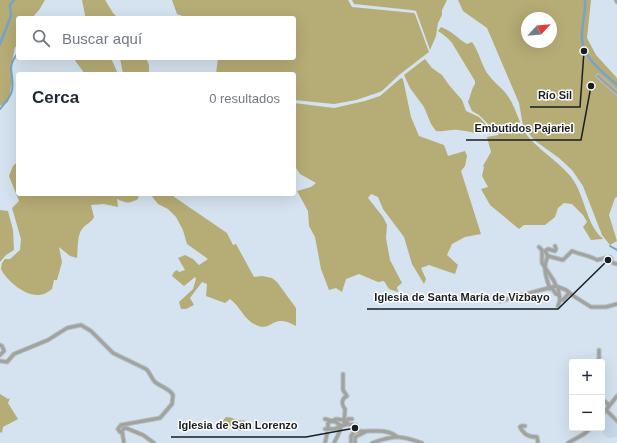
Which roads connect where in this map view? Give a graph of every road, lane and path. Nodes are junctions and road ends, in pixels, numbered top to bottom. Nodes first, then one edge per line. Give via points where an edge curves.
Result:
1 (598, 76) dead end
2 (617, 93) edge
3 (554, 246) dead end
4 (539, 247) dead end
5 (548, 256) junction
6 (617, 264) edge
7 (544, 266) junction
8 (554, 288) junction
9 (569, 293) junction
10 (560, 296) junction
11 (566, 296) junction
12 (500, 301) dead end
13 (617, 304) edge
14 (558, 306) dead end
15 (0, 345) edge
16 (599, 350) dead end
17 (0, 355) edge
18 (598, 359) edge
19 (0, 360) edge
20 (343, 374) dead end
21 (617, 396) edge
22 (605, 402) edge
23 (609, 405) junction
24 (606, 410) joint
25 (325, 419) dead end
26 (352, 419) dead end
27 (344, 420) junction
28 (332, 421) junction
29 (617, 421) edge
30 (344, 425) junction
31 (525, 426) dead end
32 (334, 429) junction
33 (588, 431) edge
34 (339, 432) junction
35 (122, 433) junction
36 (358, 433) junction
37 (327, 434) dead end
38 (396, 436) junction
39 (124, 443) edge
40 (154, 443) edge
41 (325, 443) edge
42 (334, 443) edge
43 (350, 443) edge
44 (355, 443) edge
45 (372, 443) edge
46 (422, 443) edge
47 (538, 443) edge
48 (568, 443) edge

1 - 2 street
3 - 5 street via 555,251 545,251
4 - 7 street via 542,250 541,261
5 - 6 street via 560,260 572,251 590,255 597,260 610,257 613,263
5 - 7 street
7 - 8 street
7 - 8 street via 554,281
8 - 9 street
8 - 10 street
8 - 10 street
8 - 12 street
9 - 11 street
9 - 13 street via 593,307
10 - 11 street
10 - 11 street via 563,300
10 - 14 street
15 - 17 street via 4,351
16 - 18 street
19 - 35 street via 7,362 14,354 48,340 68,328 79,325 85,327 113,353 146,369 155,382 171,391 173,395 172,404 160,418 121,425 118,429
20 - 27 street via 343,390 347,396 342,401 345,409
21 - 23 street
22 - 23 street
23 - 24 street
24 - 29 street
25 - 28 street
26 - 30 street via 348,419
27 - 28 street
27 - 30 street
28 - 30 street
28 - 32 street via 328,423 327,429
30 - 32 street
30 - 34 street
30 - 36 street via 356,425
31 - 47 street via 520,427 522,431 530,437 537,438
32 - 34 street
33 - 48 street
34 - 42 street
35 - 39 street
35 - 40 street via 124,428 129,429
36 - 38 street via 381,430
36 - 43 street via 354,432
36 - 44 street
37 - 41 street
38 - 45 street
38 - 46 street

